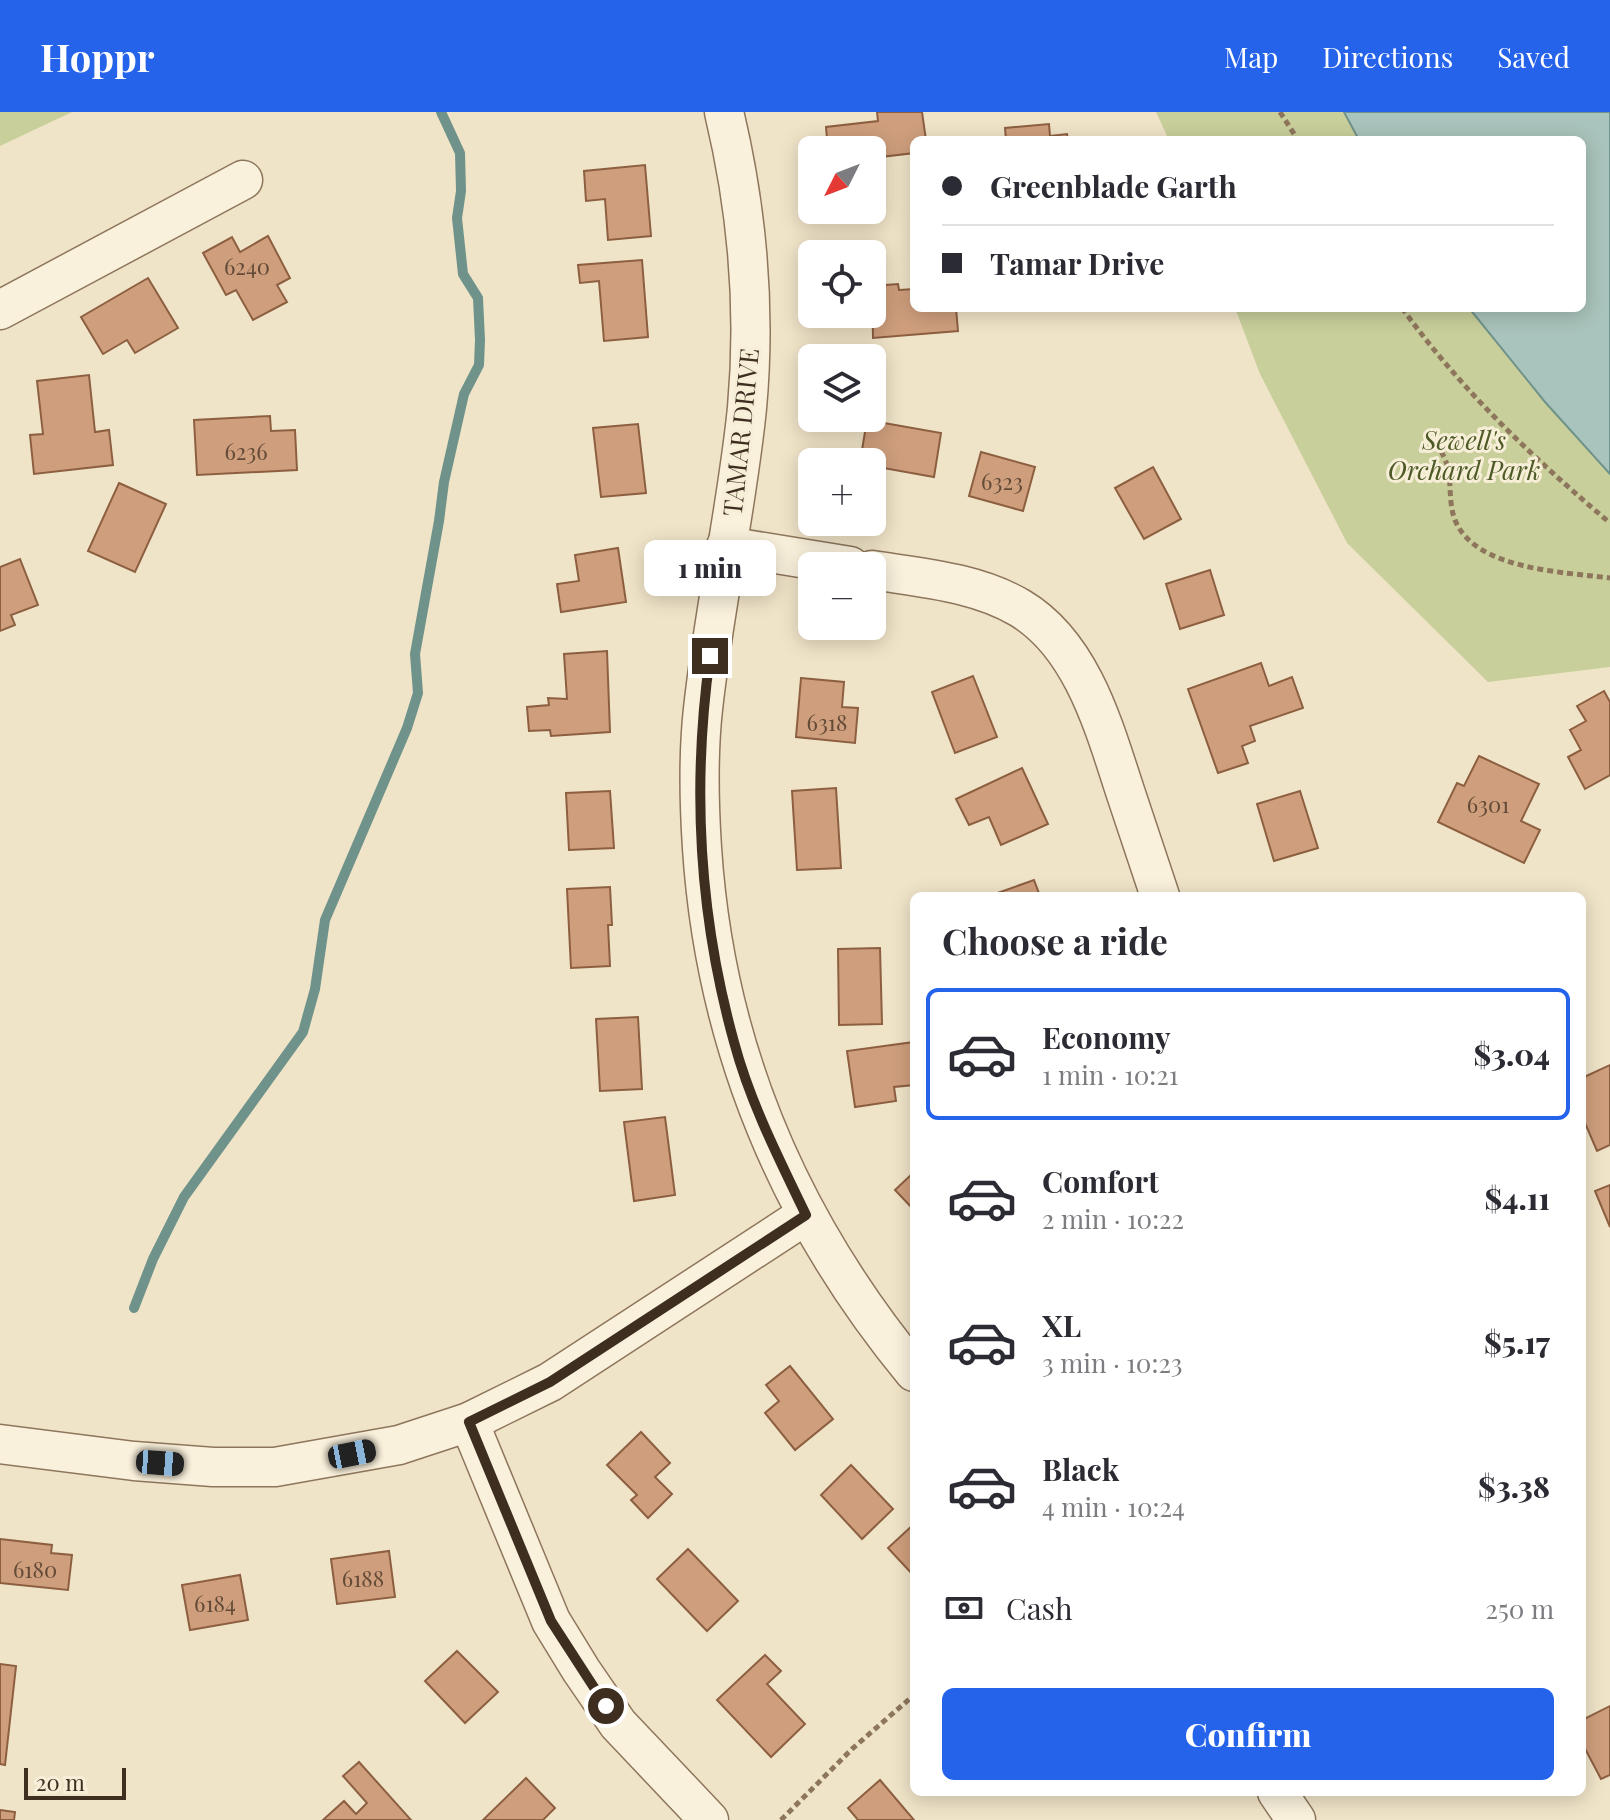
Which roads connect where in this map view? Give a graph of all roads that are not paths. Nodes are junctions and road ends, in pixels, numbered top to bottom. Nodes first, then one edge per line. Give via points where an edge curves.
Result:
1 (724, 112) edge
2 (243, 180) dead end
3 (0, 310) edge
4 (726, 546) junction
5 (798, 558) edge
6 (886, 572) edge
7 (1159, 892) edge
8 (806, 1215) junction
9 (910, 1367) edge
10 (469, 1422) junction
11 (0, 1444) edge
12 (1280, 1796) edge
13 (700, 1817) edge
14 (1296, 1820) edge

1 - 4 street, TAMAR DRIVE via 746,237 751,327 747,408
2 - 3 street
4 - 5 street
4 - 8 street, TAMAR DRIVE via 702,711 699,807 704,886 734,1043 767,1134
6 - 7 street via 991,594 1022,609 1047,631 1074,666 1101,718
8 - 9 street, TAMAR DRIVE via 876,1325
8 - 10 street via 550,1382
10 - 11 street via 399,1445 275,1467 134,1461
10 - 13 street via 551,1621 618,1724
12 - 14 street

